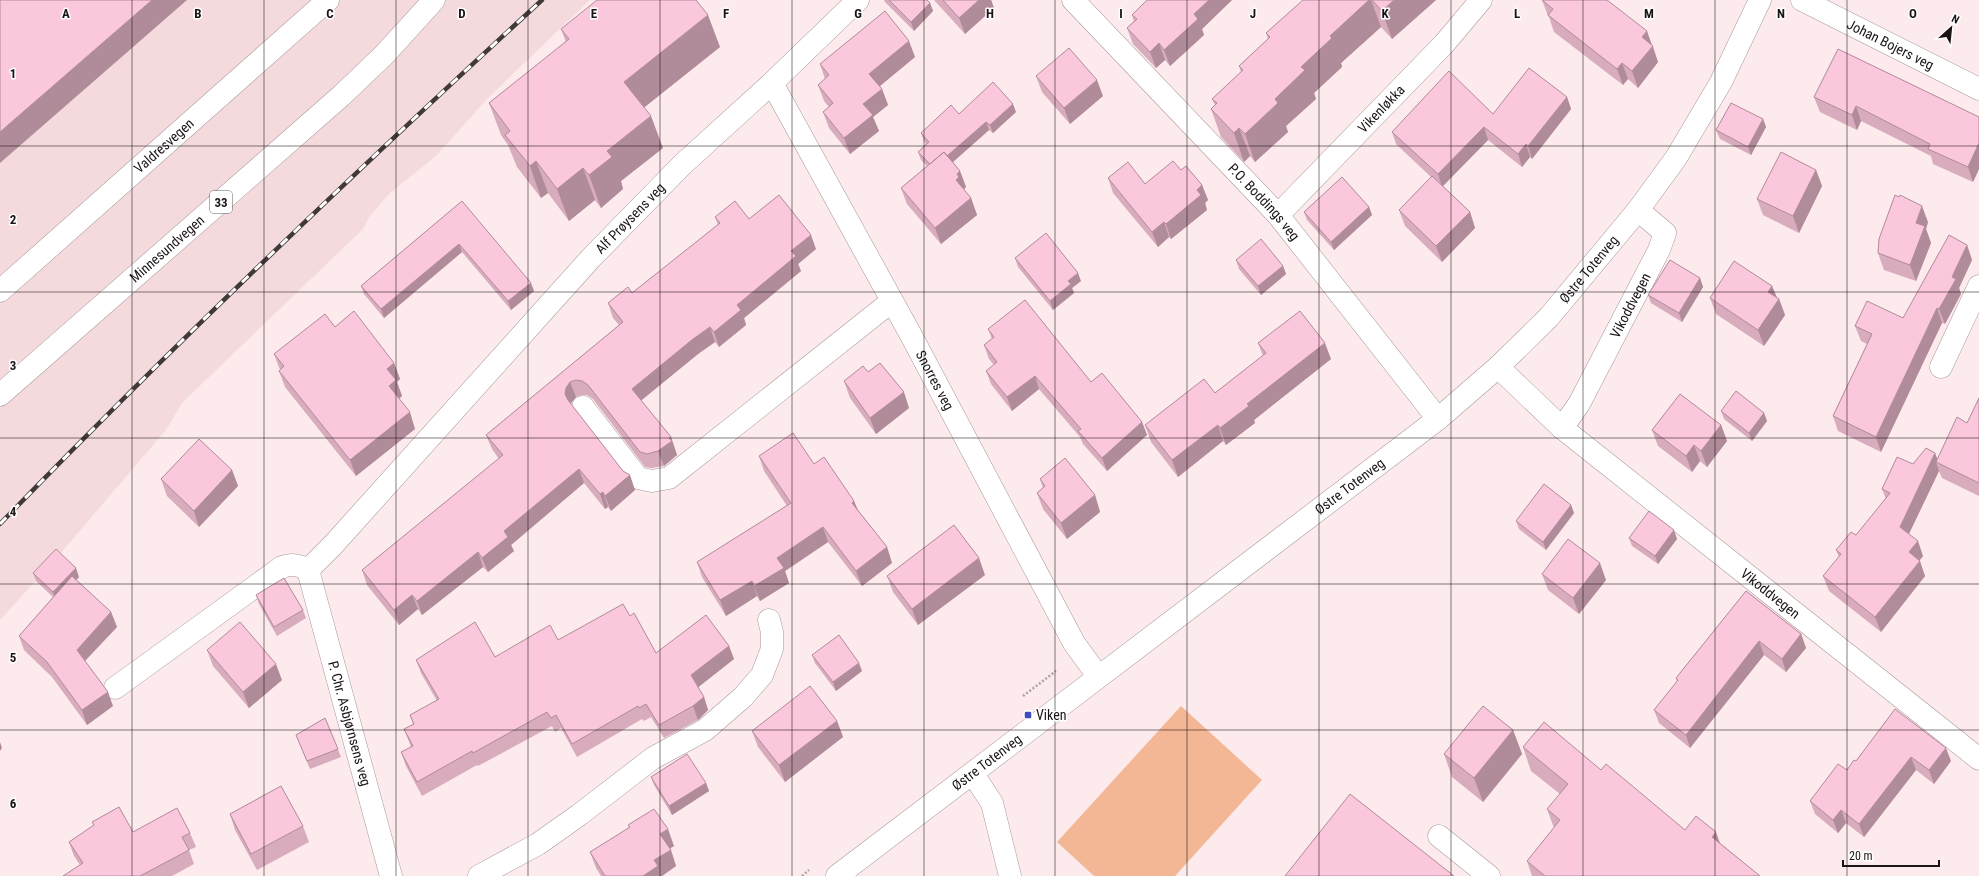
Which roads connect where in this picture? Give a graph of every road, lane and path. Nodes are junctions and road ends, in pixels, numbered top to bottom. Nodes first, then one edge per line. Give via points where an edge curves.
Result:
1 (328, 0) edge
2 (434, 0) edge
3 (858, 0) edge
4 (1073, 0) edge
5 (1481, 0) edge
6 (1760, 0) edge
7 (1802, 0) edge
8 (772, 83) junction
9 (1979, 89) edge
10 (1638, 210) junction
11 (1278, 215) junction
12 (1979, 286) edge
13 (0, 291) edge
14 (892, 301) junction
15 (1498, 367) junction
16 (1941, 367) dead end
17 (0, 395) edge
18 (583, 407) dead end
19 (1438, 419) junction
20 (1562, 428) junction
21 (308, 570) junction
22 (769, 620) dead end
23 (1098, 676) junction
24 (115, 688) dead end
25 (1979, 759) edge
26 (973, 774) junction
27 (1439, 836) dead end
28 (391, 876) edge
29 (479, 876) edge
30 (837, 876) edge
31 (1010, 876) edge
32 (1489, 876) edge

1 - 13 street, Valdresvegen
2 - 17 street, Minnesundvegen / 33 via 384,55 341,96
3 - 8 street, Alf Prøysens veg
4 - 11 street, P.O. Boddings veg
5 - 11 street, Vikenløkka via 1444,44
6 - 10 street, Østre Totenveg via 1721,82 1676,158
7 - 9 street, Johan Bojers veg
8 - 14 street, Snorres veg
8 - 21 street, Alf Prøysens veg via 683,164 591,258
10 - 15 street, Østre Totenveg via 1549,317
10 - 20 street, Vikoddvegen via 1665,233 1659,250 1579,404
11 - 19 street, P.O. Boddings veg
12 - 16 street
14 - 18 street via 669,478 652,481 638,478
14 - 23 street, Snorres veg via 1074,643
15 - 19 street, Østre Totenveg
15 - 20 street, Vikoddvegen
19 - 23 street, Østre Totenveg
20 - 25 street, Vikoddvegen
21 - 24 street via 302,566 289,564 282,567
21 - 28 street, P. Chr. Asbjørnsens veg
22 - 29 street via 772,650 762,675 743,697 705,730 653,758 538,844
23 - 26 street, Østre Totenveg
26 - 30 street, Østre Totenveg
26 - 31 street via 992,803
27 - 32 street

